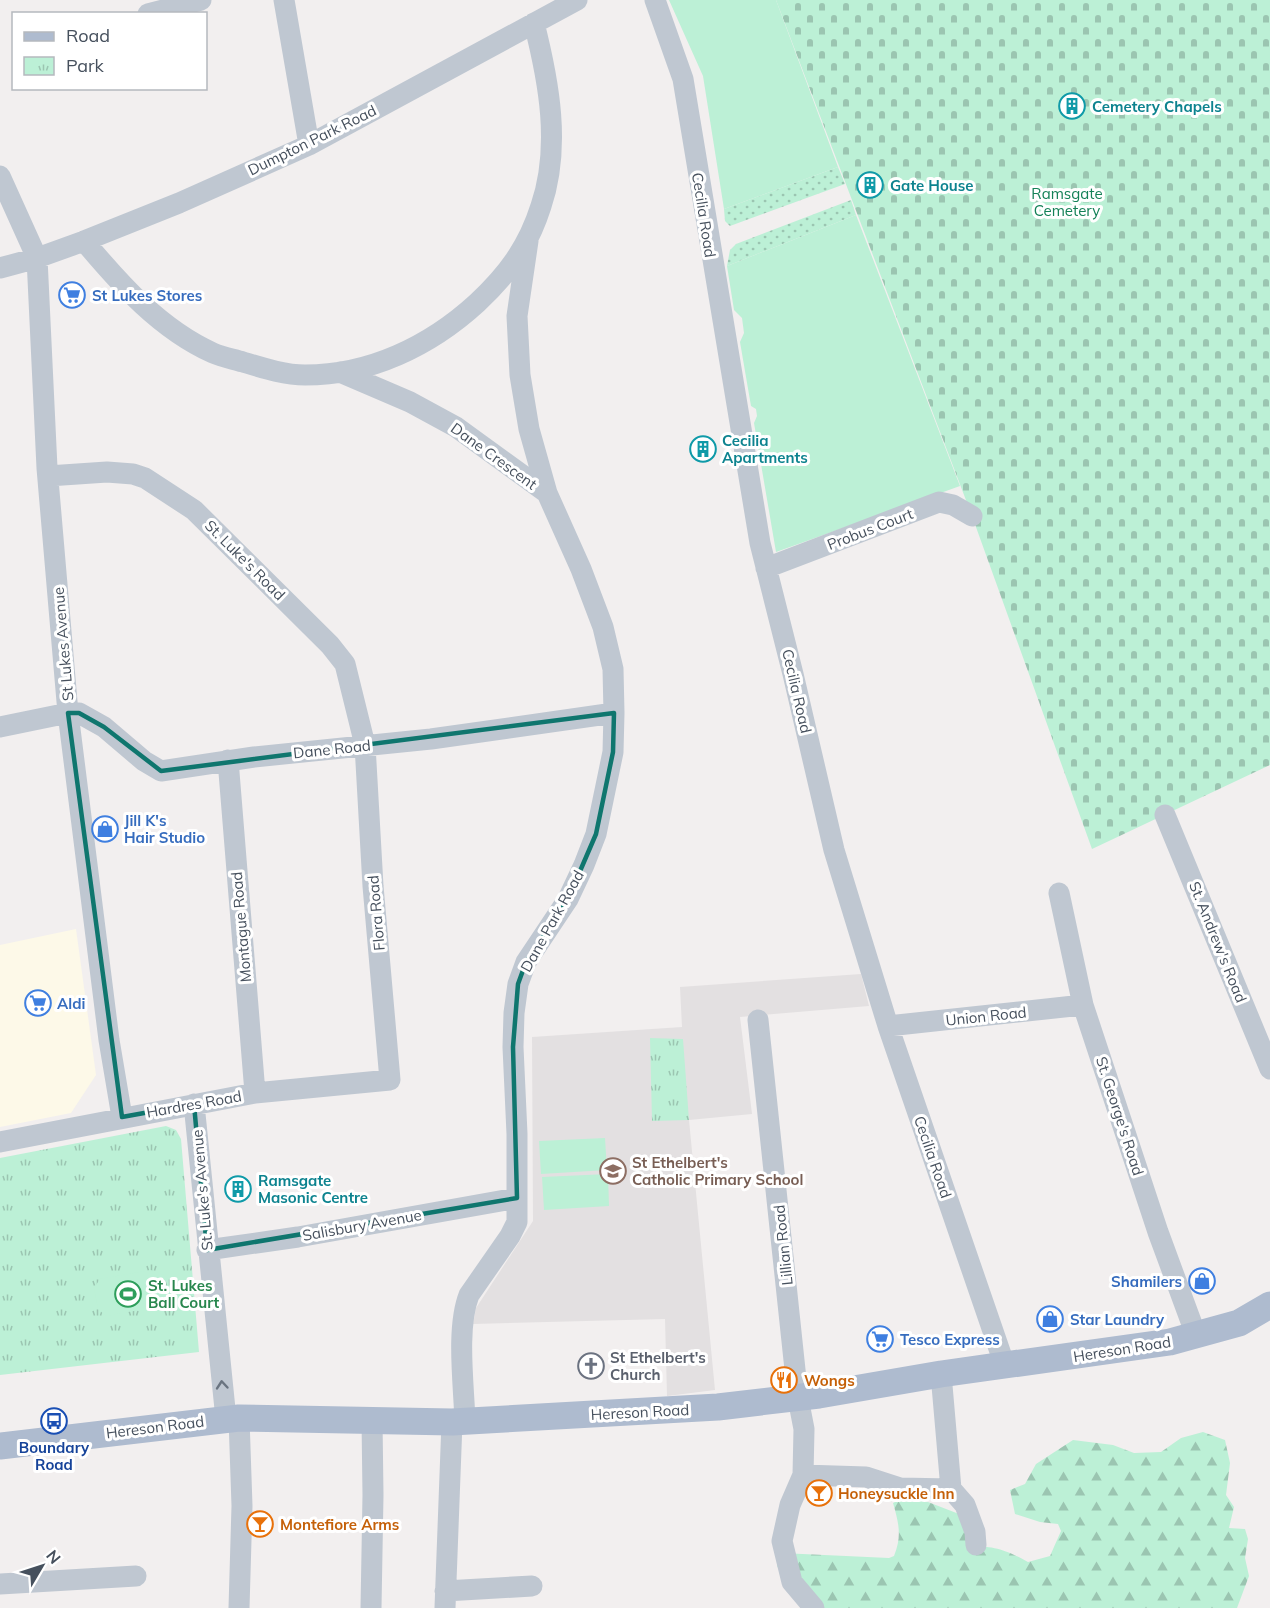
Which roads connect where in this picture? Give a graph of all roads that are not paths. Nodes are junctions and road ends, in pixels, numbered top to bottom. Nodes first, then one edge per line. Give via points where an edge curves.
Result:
1 (201, 0) edge
2 (284, 0) edge
3 (577, 0) edge
4 (655, 0) edge
5 (156, 12) edge
6 (534, 23) junction
7 (309, 145) junction
8 (0, 176) edge
9 (84, 241) junction
10 (528, 241) junction
11 (38, 258) junction
12 (0, 268) edge
13 (340, 372) junction
14 (48, 476) junction
15 (547, 493) junction
16 (972, 516) dead end
17 (766, 568) junction
18 (68, 713) junction
19 (614, 713) junction
20 (0, 727) edge
21 (365, 746) junction
22 (228, 760) junction
23 (1165, 815) dead end
24 (1059, 893) dead end
25 (1083, 1005) junction
26 (758, 1020) dead end
27 (888, 1026) junction
28 (1270, 1069) edge
29 (390, 1080) joint
30 (255, 1093) junction
31 (194, 1104) junction
32 (122, 1118) junction
33 (0, 1142) edge
34 (517, 1198) junction
35 (207, 1250) junction
36 (1270, 1305) edge
37 (1196, 1335) junction
38 (1005, 1366) junction
39 (941, 1374) junction
40 (798, 1398) junction
41 (232, 1418) junction
42 (372, 1420) junction
43 (458, 1422) junction
44 (0, 1446) edge
45 (802, 1475) junction
46 (951, 1490) junction
47 (976, 1545) dead end
48 (136, 1576) dead end
49 (0, 1584) edge
50 (532, 1585) dead end
51 (445, 1599) edge
52 (240, 1608) edge
53 (371, 1608) edge
54 (814, 1608) edge

1 - 5 street
2 - 7 street
3 - 6 street, Dumpton Park Road
4 - 17 street, Cecilia Road via 683,79
6 - 7 street, Dumpton Park Road
6 - 10 street, Dane Crescent via 552,128 542,205
7 - 9 street, Dumpton Park Road
8 - 11 street, St Lukes Avenue
9 - 11 street, Dumpton Park Road
9 - 13 street, Dane Crescent via 156,318 215,354 304,375
10 - 13 street, Dane Crescent via 502,279 428,341 394,358
10 - 15 street, Dane Crescent via 517,316 520,375 528,429
11 - 12 street, Dumpton Park Road
11 - 14 street, St Lukes Avenue
13 - 15 street, Dane Crescent via 456,427
14 - 18 street, St Lukes Avenue
14 - 21 street, St. Luke's Road via 133,474 194,510 345,664
15 - 19 street, Dane Park Road via 603,627 613,669
16 - 17 street, Probus Court via 939,502
17 - 27 street, Cecilia Road via 834,850
18 - 20 street
18 - 22 street, Dane Road via 79,713 104,727 161,771
18 - 32 street, St Lukes Avenue
19 - 21 street, Dane Road
19 - 34 street, Dane Park Road via 613,752 596,834 568,899 526,962 518,984 513,1047
21 - 22 street, Dane Road
21 - 29 street, Flora Road
22 - 30 street, Montague Road
23 - 28 street, St. Andrew's Road
24 - 25 street, St. George's Road
25 - 27 street, Union Road
25 - 37 street, St. George's Road
26 - 40 street, Lillian Road
27 - 38 street, Cecilia Road
29 - 30 street, Hardres Road
30 - 31 street, Hardres Road
31 - 32 street, Hardres Road
31 - 35 street, St. Luke's Avenue
32 - 33 street, Hardres Road
34 - 35 street, Salisbury Avenue
34 - 43 street, Dane Park Road via 517,1222 465,1306
41 -> 35 street, St. Luke's Avenue
36 - 37 main road, Hereson Road via 1239,1323
37 - 38 main road, Hereson Road
38 - 39 main road, Hereson Road
39 - 40 main road, Hereson Road
39 - 46 street
40 - 43 main road, Hereson Road via 718,1407
40 - 45 street, Lillian Road via 804,1429
41 - 42 main road, Hereson Road
41 - 44 main road, Hereson Road
41 - 52 street, St. Luke's Avenue via 242,1506
42 - 43 main road, Hereson Road
42 - 53 street
43 - 51 street, Dane Park Road
45 - 46 street via 866,1477 900,1488
45 - 54 street, Lillian Road via 782,1541 792,1582
46 - 47 street via 965,1505
48 - 49 street
50 - 51 street

